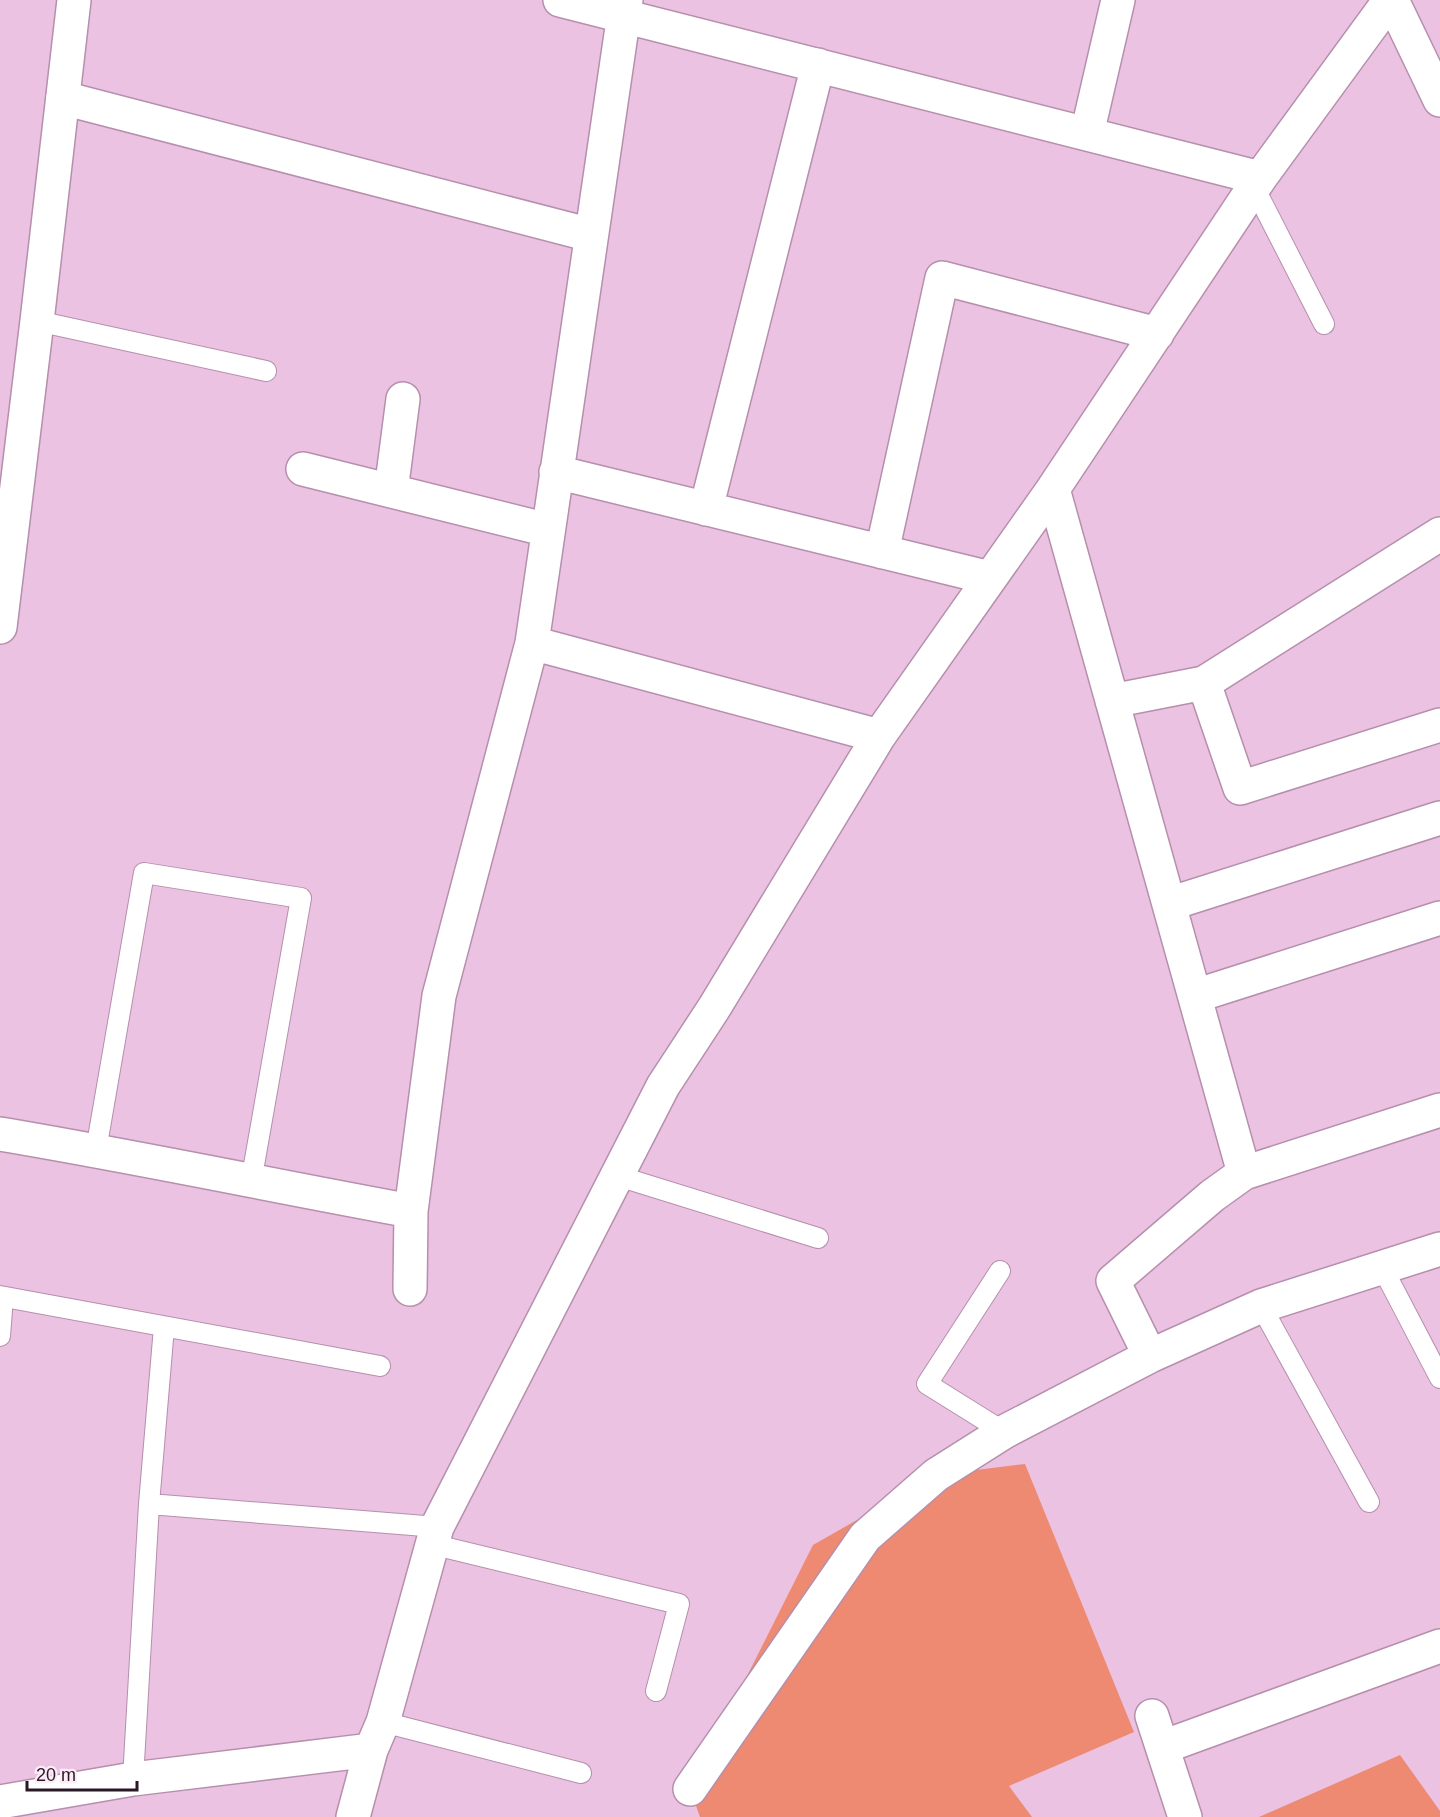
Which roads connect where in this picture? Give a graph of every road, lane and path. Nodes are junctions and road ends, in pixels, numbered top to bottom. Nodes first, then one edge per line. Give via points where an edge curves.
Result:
1 (74, 0) edge
2 (560, 0) edge
3 (1118, 0) edge
4 (1391, 0) edge
5 (624, 8) edge
6 (818, 65) junction
7 (63, 98) junction
8 (1440, 100) edge
9 (1087, 134) junction
10 (1257, 183) junction
11 (591, 236) junction
12 (38, 321) junction
13 (1324, 324) dead end
14 (1157, 334) junction
15 (266, 371) dead end
16 (404, 399) dead end
17 (303, 469) dead end
18 (556, 472) junction
19 (9, 481) edge
20 (1053, 489) junction
21 (391, 491) junction
22 (706, 509) junction
23 (548, 530) junction
24 (1440, 534) edge
25 (882, 552) junction
26 (990, 578) junction
27 (0, 627) edge
28 (532, 643) junction
29 (1204, 682) junction
30 (1112, 701) junction
31 (1440, 724) edge
32 (879, 736) junction
33 (1440, 818) edge
34 (1169, 904) junction
35 (1440, 918) edge
36 (1195, 996) junction
37 (1440, 1110) edge
38 (0, 1134) edge
39 (96, 1150) junction
40 (1244, 1173) junction
41 (618, 1176) junction
42 (250, 1182) junction
43 (411, 1211) junction
44 (818, 1238) dead end
45 (1440, 1249) edge
46 (1382, 1267) junction
47 (1000, 1271) dead end
48 (410, 1289) dead end
49 (2, 1296) edge
50 (1261, 1306) junction
51 (164, 1327) junction
52 (0, 1336) edge
53 (1150, 1356) junction
54 (380, 1366) dead end
55 (1440, 1378) edge
56 (1004, 1432) junction
57 (1368, 1502) dead end
58 (149, 1504) junction
59 (434, 1536) junction
60 (1440, 1646) edge
61 (656, 1691) dead end
62 (1152, 1716) dead end
63 (377, 1736) junction
64 (1163, 1747) junction
65 (581, 1773) dead end
66 (133, 1779) junction
67 (690, 1789) dead end
68 (0, 1802) edge
69 (353, 1817) edge
70 (1185, 1817) edge

1 - 7 street
2 - 5 street
3 - 9 street
4 - 8 street
4 - 10 street
5 - 6 street
5 - 11 street
6 - 9 street
6 - 22 street
7 - 11 street
7 - 12 street
9 - 10 street
10 - 13 lane
10 - 14 street
11 - 18 street
12 - 15 lane
12 - 19 street
14 - 20 street
14 - 25 street via 942,278
16 - 21 street
17 - 21 street
18 - 22 street
18 - 23 street
19 - 27 street
20 - 26 street
20 - 30 street
21 - 23 street
22 - 25 street
23 - 28 street
24 - 29 street
25 - 26 street
26 - 32 street
28 - 32 street
28 - 43 street via 439,996
29 - 30 street
29 - 31 street via 1240,788
30 - 34 street
32 - 41 street via 663,1086
33 - 34 street
34 - 36 street
35 - 36 street
36 - 40 street
37 - 40 street
38 - 39 street
39 - 42 street
39 - 42 lane via 144,873 301,898
40 - 53 street via 1113,1281
41 - 44 lane
41 - 59 street
42 - 43 street
43 - 48 street
45 - 46 street
46 - 50 street
46 - 55 lane
47 - 56 lane via 927,1384
49 - 51 lane
49 - 52 lane
50 - 53 street
50 - 57 lane
51 - 54 lane
51 - 58 lane
53 - 56 street
56 - 67 street via 936,1475 865,1537
58 - 59 lane
58 - 66 lane
59 - 61 lane via 679,1604
59 - 63 street
60 - 64 street
62 - 64 street
63 - 65 lane
63 - 66 street
63 - 69 street
64 - 70 street
66 - 68 street

